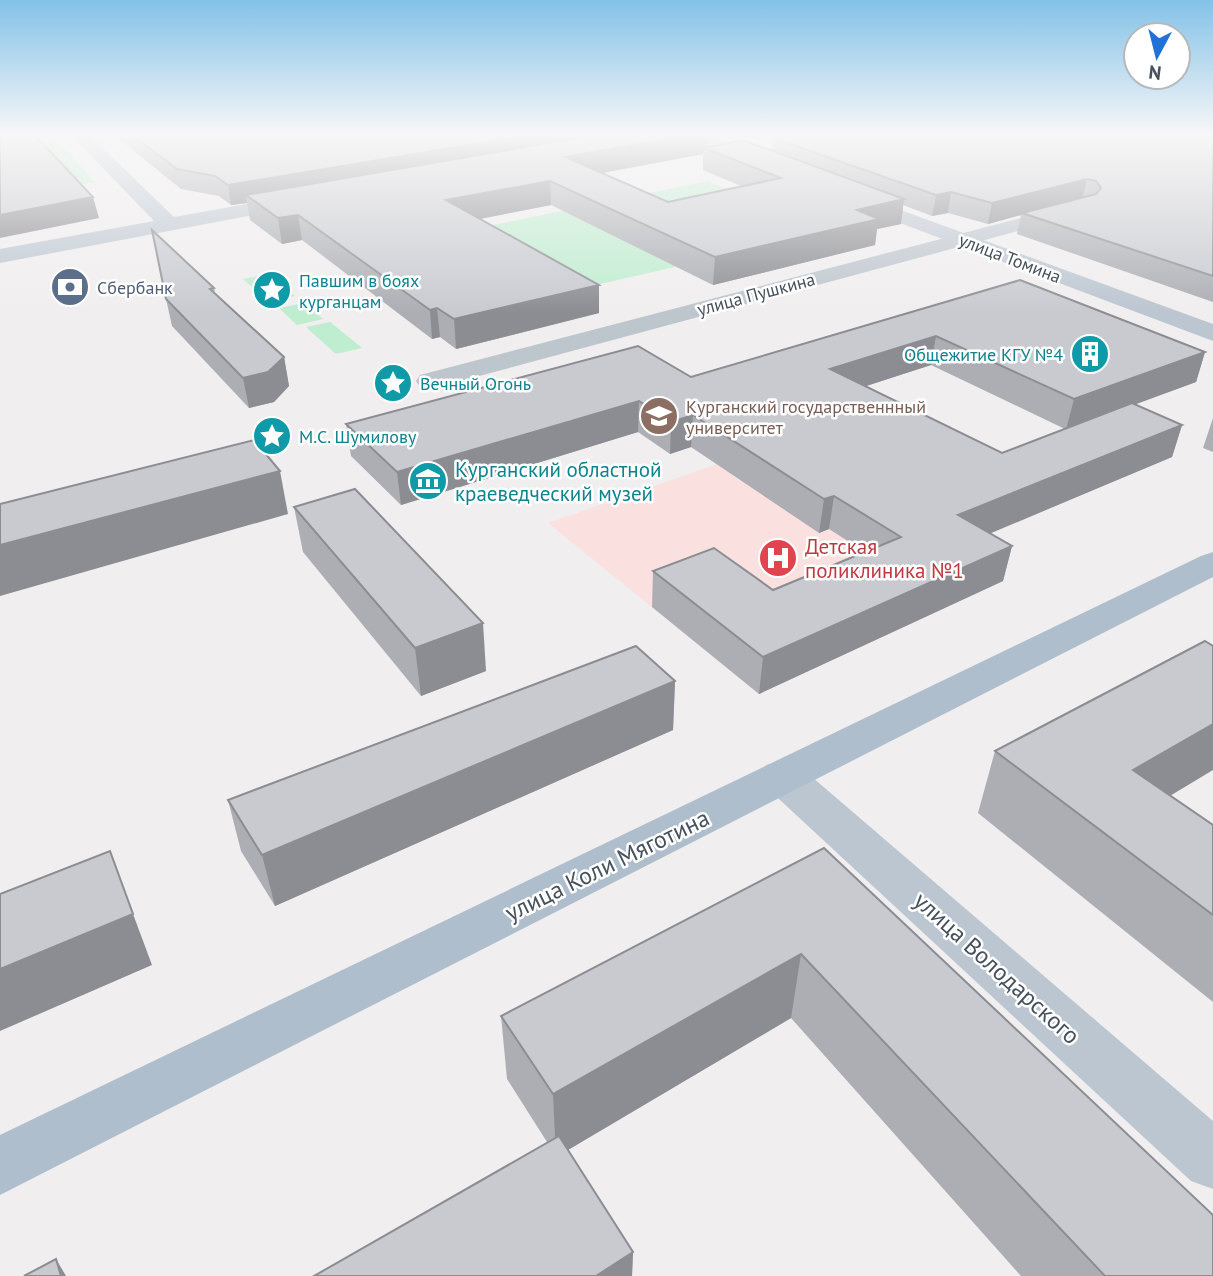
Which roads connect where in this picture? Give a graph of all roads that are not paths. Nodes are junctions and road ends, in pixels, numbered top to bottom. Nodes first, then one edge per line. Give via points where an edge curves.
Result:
1 (138, 194) edge
2 (841, 194) edge
3 (319, 197) edge
4 (1083, 208) edge
5 (170, 225) junction
6 (960, 239) junction
7 (0, 256) edge
8 (1213, 333) edge
9 (429, 381) dead end
10 (1213, 564) edge
11 (782, 776) junction
12 (1213, 1160) edge
13 (0, 1166) edge

1 - 5 street
2 - 6 street, улица Томина
3 - 5 street
4 - 6 street, улица Пушкина
5 - 7 street
6 - 8 street, улица Томина
6 - 9 street, улица Пушкина
10 - 11 main road, улица Коли Мяготина
11 - 12 street, улица Володарского
11 - 13 main road, улица Коли Мяготина

